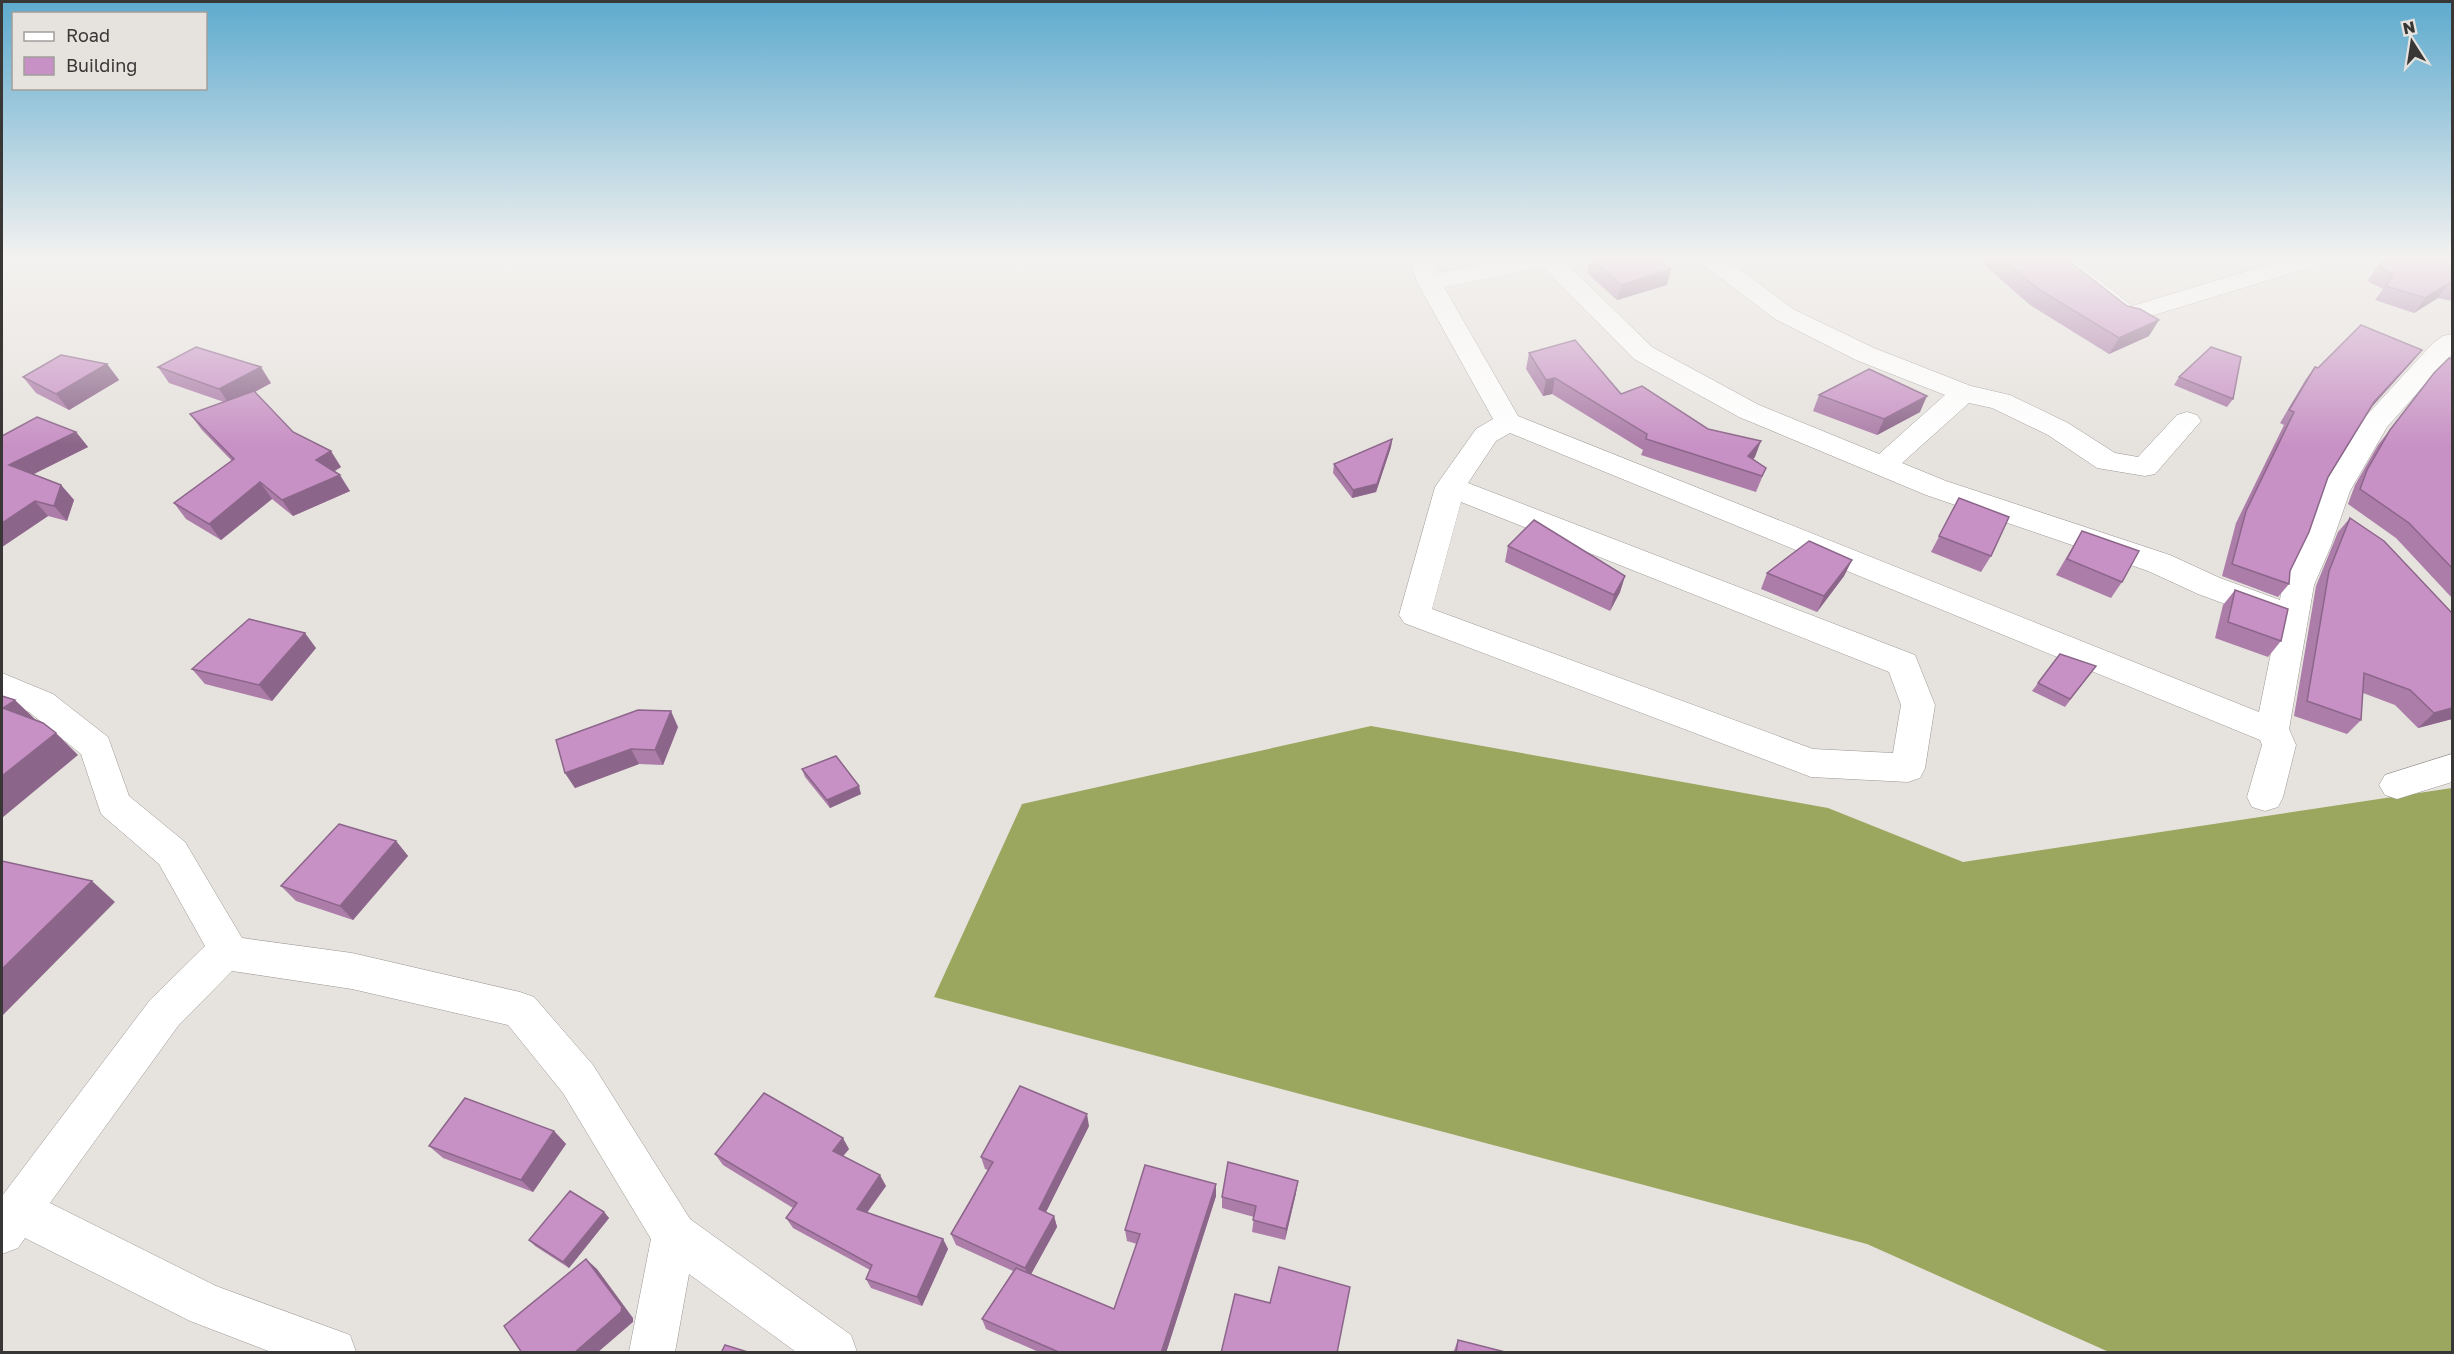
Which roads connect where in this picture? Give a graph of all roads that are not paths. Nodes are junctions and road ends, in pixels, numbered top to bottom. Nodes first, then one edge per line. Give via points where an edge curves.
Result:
1 (1452, 319) edge
2 (1610, 319) edge
3 (1795, 319) edge
4 (2452, 342) edge
5 (1964, 393) junction
6 (2187, 421) dead end
7 (1508, 422) junction
8 (1881, 467) junction
9 (1450, 487) junction
10 (2329, 508) junction
11 (2356, 527) edge
12 (2294, 617) junction
13 (2, 686) edge
14 (2272, 731) junction
15 (2452, 768) edge
16 (2397, 785) dead end
17 (2265, 797) dead end
18 (230, 954) junction
19 (10, 1222) edge
20 (674, 1235) junction
21 (333, 1353) edge
22 (652, 1353) edge
23 (834, 1353) edge

1 - 7 street
2 - 8 street via 1643,353 1749,411
3 - 5 street via 1865,354
4 - 10 street via 2376,422
5 - 6 street via 2000,401 2058,429 2107,461 2145,467
5 - 8 street
7 - 9 street via 1486,435
7 - 14 street
8 - 12 street via 2159,563
9 - 9 street via 1904,664 1918,705 1908,768 1811,763 1415,615
10 - 11 street
10 - 12 street via 2298,585
12 - 14 street
13 - 18 street via 41,703 96,747 114,804 172,853
14 - 17 street via 2279,745
15 - 16 street
18 - 19 street via 227,950 164,1013
18 - 20 street via 352,970 520,1010 578,1079
19 - 21 street via 206,1305
20 - 22 street
20 - 23 street

